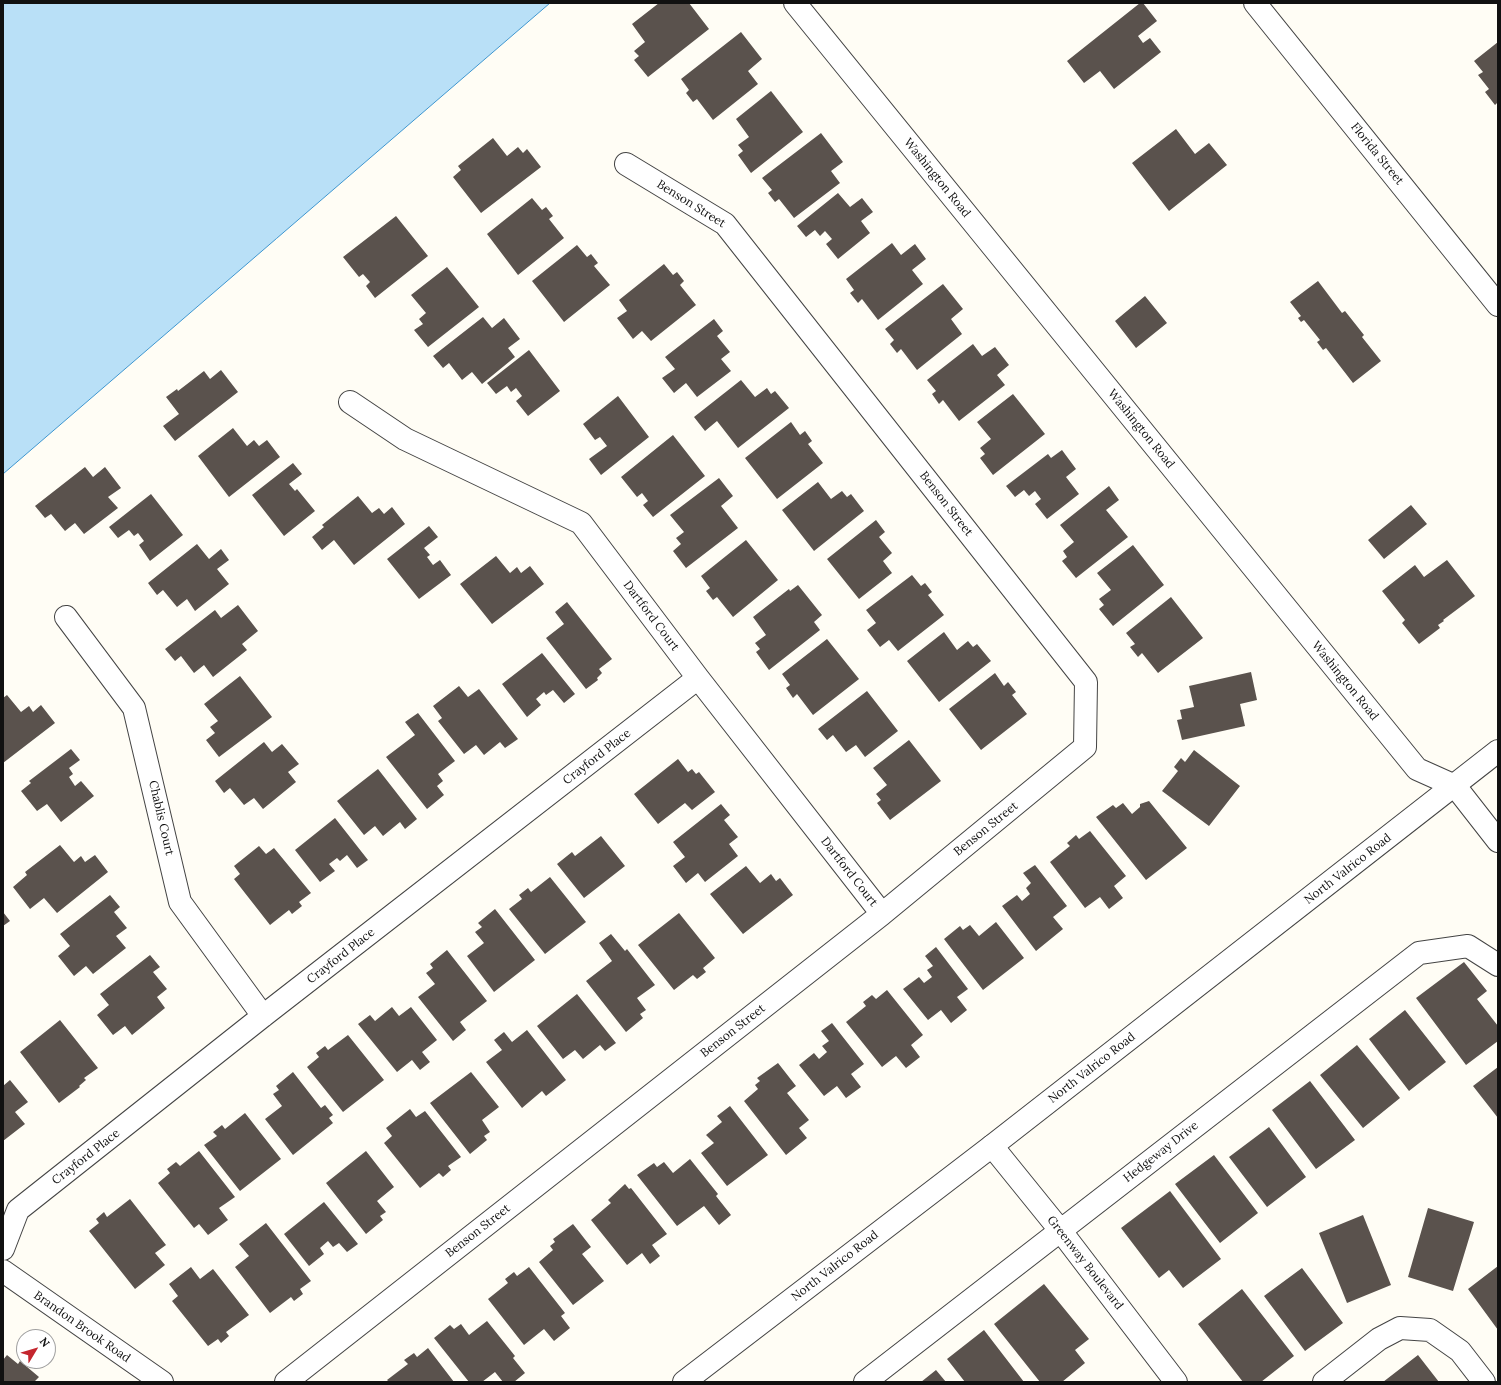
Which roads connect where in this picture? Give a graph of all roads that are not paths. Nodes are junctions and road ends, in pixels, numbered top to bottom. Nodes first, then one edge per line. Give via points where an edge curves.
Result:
1 (795, 3) edge
2 (1255, 3) edge
3 (626, 164) dead end
4 (1498, 305) edge
5 (350, 402) dead end
6 (66, 617) dead end
7 (698, 678) junction
8 (1498, 751) edge
9 (1455, 786) junction
10 (1498, 841) edge
11 (882, 914) junction
12 (1498, 965) edge
13 (263, 1016) junction
14 (992, 1146) junction
15 (1060, 1230) junction
16 (3, 1249) edge
17 (3, 1271) edge
18 (162, 1382) edge
19 (286, 1382) edge
20 (684, 1382) edge
21 (865, 1382) edge
22 (1176, 1382) edge
23 (1324, 1382) edge
24 (1484, 1382) edge

1 - 9 street, Washington Road via 1417,769
2 - 4 street, Florida Street
3 - 11 street, Benson Street via 725,224 1086,682 1085,747
5 - 7 street, Dartford Court via 405,439 581,523
6 - 13 street, Chablis Court via 134,708 180,902
7 - 11 street, Dartford Court
7 - 13 street, Crayford Place
8 - 9 street, North Valrico Road
9 - 10 street, Washington Road
9 - 14 street, North Valrico Road
11 - 19 street, Benson Street
12 - 15 street, Hedgeway Drive via 1468,946 1419,953
13 - 16 street, Crayford Place via 18,1210
14 - 15 street, Greenway Boulevard
14 - 20 street, North Valrico Road
15 - 21 street, Hedgeway Drive
15 - 22 street, Greenway Boulevard
17 - 18 street, Brandon Brook Road
23 - 24 street via 1379,1339 1400,1328 1430,1330 1460,1351

